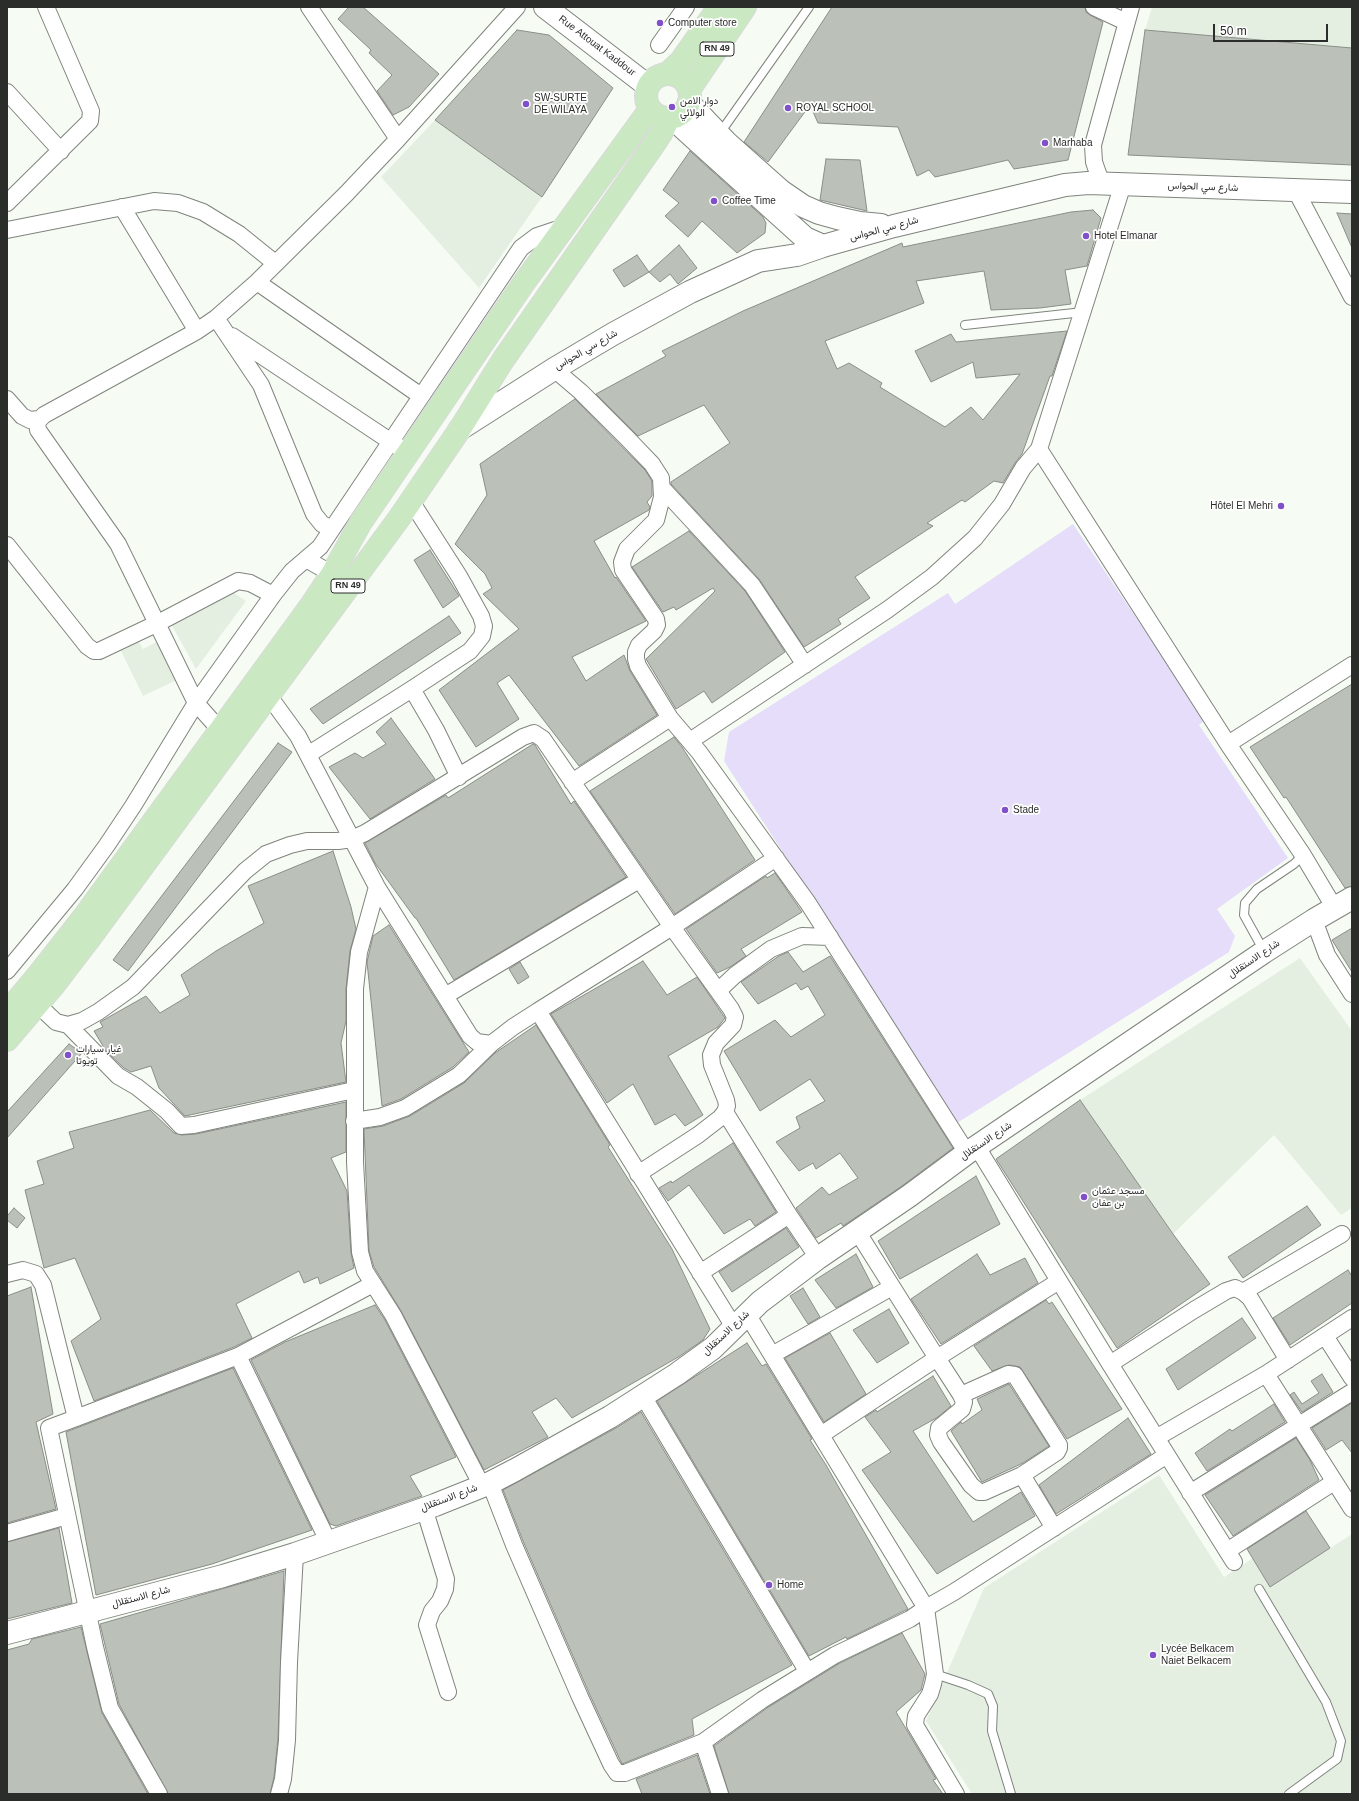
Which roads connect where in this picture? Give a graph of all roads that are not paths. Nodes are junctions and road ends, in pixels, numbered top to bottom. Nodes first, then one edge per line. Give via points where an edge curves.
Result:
1 (46, 7) edge
2 (309, 7) edge
3 (517, 7) edge
4 (545, 7) edge
5 (686, 7) edge
6 (719, 7) edge
7 (745, 7) edge
8 (808, 7) edge
9 (1094, 7) edge
10 (1131, 7) edge
11 (1126, 22) junction
12 (659, 45) dead end
13 (667, 74) junction
14 (648, 86) junction
15 (7, 92) edge
16 (674, 107) junction
17 (719, 136) junction
18 (398, 139) junction
19 (61, 151) junction
20 (1101, 182) junction
21 (1123, 184) junction
22 (1296, 191) junction
23 (1352, 192) edge
24 (7, 203) edge
25 (122, 207) junction
26 (564, 226) junction
27 (894, 226) junction
28 (7, 230) edge
29 (823, 246) junction
30 (275, 263) junction
31 (257, 282) junction
32 (1352, 297) edge
33 (1083, 312) junction
34 (216, 318) junction
35 (965, 325) dead end
36 (197, 331) junction
37 (227, 333) junction
38 (554, 369) junction
39 (421, 396) junction
40 (7, 399) edge
41 (39, 419) junction
42 (460, 429) junction
43 (400, 447) junction
44 (1039, 449) junction
45 (662, 488) junction
46 (411, 501) junction
47 (332, 529) junction
48 (7, 545) edge
49 (306, 559) junction
50 (332, 574) junction
51 (273, 595) junction
52 (158, 623) junction
53 (805, 665) junction
54 (1352, 665) edge
55 (412, 689) junction
56 (268, 696) junction
57 (196, 703) junction
58 (670, 718) junction
59 (220, 730) junction
60 (690, 741) junction
61 (1228, 744) junction
62 (309, 754) junction
63 (459, 777) junction
64 (572, 782) junction
65 (352, 839) junction
66 (1303, 855) junction
67 (776, 858) junction
68 (640, 880) junction
69 (377, 887) junction
70 (1343, 903) edge
71 (1314, 920) junction
72 (672, 927) junction
73 (830, 937) junction
74 (1264, 952) junction
75 (7, 971) edge
76 (718, 991) junction
77 (1352, 994) edge
78 (445, 996) junction
79 (37, 1004) junction
80 (538, 1011) junction
81 (7, 1012) edge
82 (68, 1025) junction
83 (7, 1040) edge
84 (491, 1044) junction
85 (354, 1090) junction
86 (725, 1112) junction
87 (354, 1121) junction
88 (972, 1150) junction
89 (638, 1174) junction
90 (789, 1215) junction
91 (857, 1231) junction
92 (1342, 1234) dead end
93 (818, 1258) junction
94 (700, 1273) junction
95 (7, 1274) edge
96 (1059, 1281) junction
97 (373, 1284) junction
98 (892, 1287) junction
99 (1244, 1292) junction
100 (1352, 1318) edge
101 (741, 1320) junction
102 (1325, 1336) junction
103 (772, 1355) junction
104 (238, 1356) junction
105 (937, 1358) junction
106 (1288, 1360) junction
107 (1110, 1364) junction
108 (1266, 1374) junction
109 (1352, 1378) edge
110 (1352, 1392) edge
111 (961, 1395) junction
112 (643, 1396) junction
113 (76, 1418) junction
114 (1298, 1426) junction
115 (821, 1435) junction
116 (1156, 1438) junction
117 (1166, 1455) junction
118 (1022, 1475) junction
119 (486, 1484) junction
120 (1342, 1486) edge
121 (1190, 1493) junction
122 (424, 1508) junction
123 (1352, 1509) edge
124 (67, 1516) junction
125 (1054, 1528) junction
126 (7, 1534) edge
127 (329, 1543) junction
128 (295, 1554) junction
129 (1259, 1589) dead end
130 (926, 1608) junction
131 (88, 1611) junction
132 (7, 1634) edge
133 (808, 1671) junction
134 (935, 1674) junction
135 (448, 1692) dead end
136 (703, 1742) junction
137 (159, 1794) edge
138 (279, 1794) edge
139 (720, 1794) edge
140 (956, 1794) edge
141 (1011, 1794) edge
142 (1289, 1794) edge

1 - 19 street via 91,111 90,121
2 - 18 street
3 - 18 street
4 - 14 street, Rue Attouat Kaddour
5 - 12 street
6 - 13 main road, RN 49 via 682,61
7 - 16 main road, RN 49
8 - 17 lane
9 - 11 street
10 - 11 street
11 - 20 street via 1093,145 1094,162
13 - 14 main road via 656,78
13 - 16 main road via 681,78
14 - 16 main road via 646,98
15 - 19 street
16 - 17 street
16 - 26 main road, RN 49
16 - 29 street via 682,127 805,238
16 - 42 main road, RN 49 via 662,132 503,360
17 - 27 street via 775,186 803,206 837,218
18 - 30 street
19 - 24 street
20 - 21 street, شارع سي الحواس
20 - 27 street, شارع سي الحواس via 1065,185
21 - 22 street, شارع سي الحواس
21 - 33 street
22 - 23 street, شارع سي الحواس
22 - 32 street
25 - 28 street
25 - 30 street via 154,201 178,203 203,212 239,234
25 - 36 street
26 - 39 street via 537,236 521,248
26 - 43 main road, RN 49
27 - 29 street, شارع سي الحواس
29 - 38 street, شارع سي الحواس via 797,255 758,261 697,289
30 - 31 street
31 - 34 street
31 - 39 street
33 - 35 lane
33 - 44 street
34 - 36 street
34 - 37 street
36 - 41 street
37 - 43 street
37 - 47 street via 261,385 314,514 322,524
38 - 42 street, شارع سي الحواس
38 - 45 street via 581,392 652,464 661,478
39 - 43 street
40 - 41 street via 22,416 30,420
41 - 52 street via 36,426 38,430 118,544
42 - 46 main road, RN 49
43 - 47 street
43 - 50 main road, RN 49
44 - 53 street via 1027,463 1002,504 975,538 932,577
44 - 61 street
45 - 53 street via 752,585
45 - 58 street via 656,520 630,545 622,562 623,570 656,620 654,631 639,645 636,659
46 - 55 street via 459,576 484,626 482,636 470,651
46 - 56 main road, RN 49
47 - 49 street via 320,546
48 - 52 street via 91,650 99,651
49 - 50 street
49 - 51 street via 292,571
50 - 59 main road, RN 49
51 - 52 street via 250,583 238,581
51 - 57 street
52 - 57 street
53 - 60 street
54 - 61 street
55 - 62 street
55 - 63 street
56 - 62 street via 285,716
56 - 79 main road, RN 49 via 94,932
57 - 59 street
57 - 75 street via 107,845 75,889
58 - 60 street
58 - 64 street
59 - 81 main road, RN 49 via 83,918
60 - 67 street
61 - 66 street
62 - 65 street
63 - 64 street via 522,737 534,733 544,739
63 - 65 street
64 - 68 street
65 - 69 street
65 - 82 street via 307,841 266,854 245,871 133,987 98,1012
66 - 70 street
66 - 74 lane via 1294,864 1257,888 1245,903 1244,915
67 - 72 street
67 - 73 street
68 - 72 street
68 - 78 street
69 - 78 street
69 - 85 street via 356,968
70 - 71 street, شارع الاستقلال
71 - 74 street, شارع الاستقلال
71 - 77 street via 1327,955
72 - 76 street
72 - 80 street
73 - 76 street via 802,936 771,949
73 - 88 street
74 - 88 street, شارع الاستقلال
76 - 86 street via 735,1017 733,1025 716,1043 711,1055 712,1065 726,1100
78 - 84 street via 470,1036 477,1042
79 - 82 street via 56,1022
79 - 83 main road, RN 49
80 - 84 street
80 - 89 street
82 - 85 street via 118,1076 137,1087 181,1126
84 - 87 street via 459,1075 406,1108 380,1117
85 - 87 street
86 - 89 street via 698,1135
86 - 90 street
87 - 97 street via 360,1252 365,1271
88 - 91 street, شارع الاستقلال
88 - 96 street
89 - 94 street
90 - 93 street
90 - 94 street
91 - 93 street, شارع الاستقلال
91 - 98 street
92 - 99 street
93 - 101 street, شارع الاستقلال
94 - 101 street
95 - 113 street via 23,1270 36,1274 44,1285
96 - 105 street
96 - 107 street
97 - 104 street
97 - 119 street
98 - 103 street
98 - 105 street
99 - 106 street
99 - 107 street via 1235,1288 1226,1290
100 - 102 street
101 - 103 street
101 - 112 street, شارع الاستقلال via 713,1348
102 - 106 street
102 - 109 street
103 - 115 street
104 - 113 street
104 - 127 street
105 - 111 street
105 - 115 street
106 - 108 street
107 - 116 street
108 - 114 street
108 - 116 street
110 - 114 street
111 - 118 street via 964,1402 962,1409 939,1428 938,1435 970,1485 979,1492 984,1492
111 - 118 street via 1008,1374 1015,1375 1059,1445 1057,1452
112 - 119 street, شارع الاستقلال via 576,1436
112 - 133 street
113 - 124 street via 49,1428
114 - 120 street
114 - 121 street
115 - 130 street
116 - 117 street
117 - 121 street
117 - 125 street
118 - 125 street
119 - 122 street, شارع الاستقلال
119 - 136 street via 614,1770 620,1774
120 - 121 street via 1230,1556
120 - 123 street
122 - 127 street, شارع الاستقلال
122 - 135 street via 446,1579 445,1590 427,1625
124 - 126 street
124 - 131 street
125 - 130 street
127 - 128 street, شارع الاستقلال
128 - 131 street, شارع الاستقلال via 223,1576
128 - 138 street via 287,1740
129 - 142 lane via 1326,1702 1341,1741 1338,1759
130 - 133 street via 910,1619
130 - 134 street
131 - 132 street, شارع الاستقلال
131 - 137 street via 110,1708
133 - 136 street
134 - 140 street via 934,1684 916,1716 915,1725
134 - 141 lane via 988,1694 993,1706 992,1731
136 - 139 street

